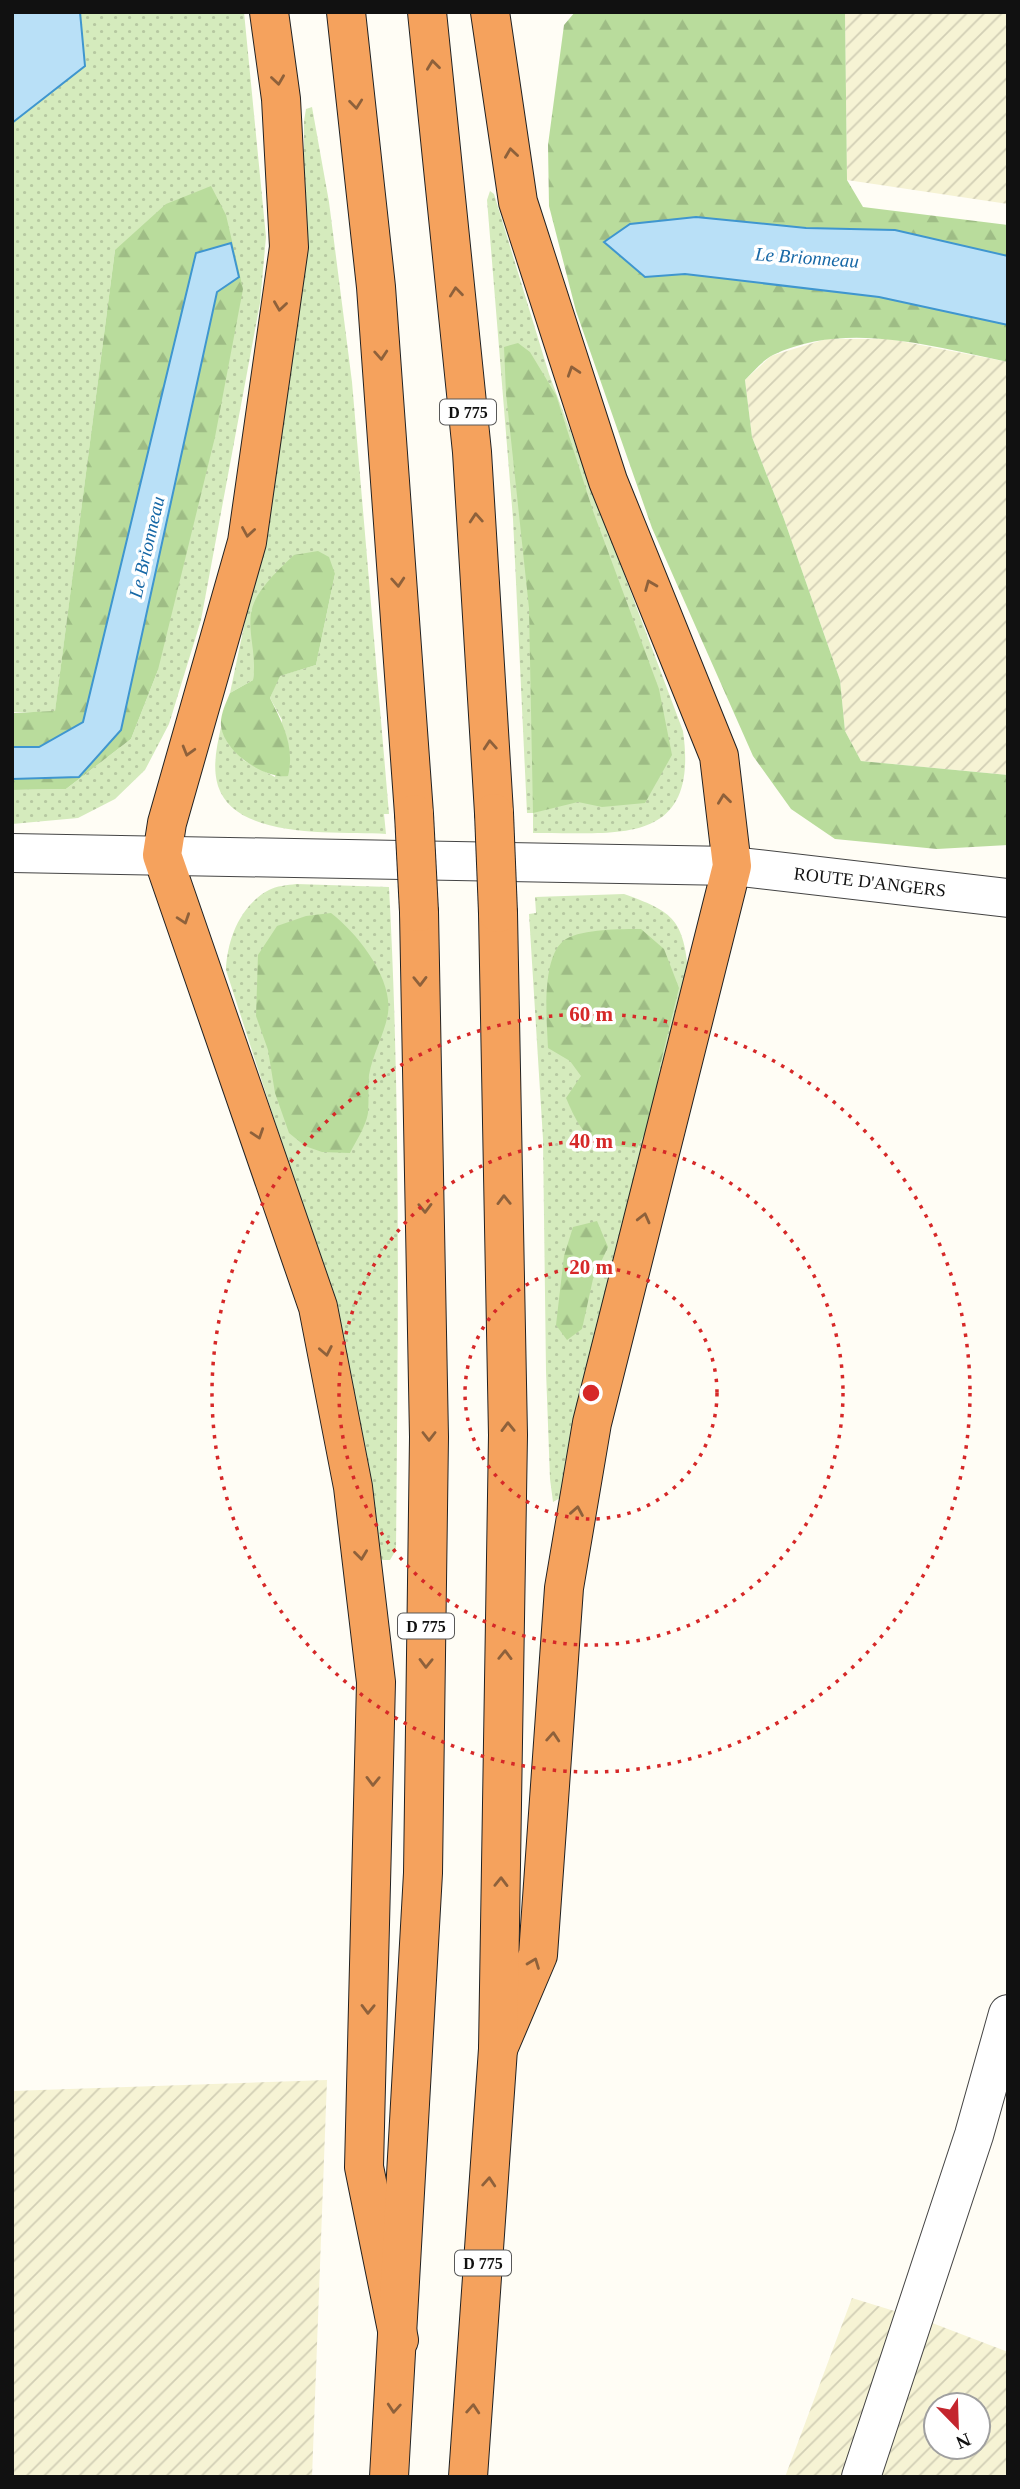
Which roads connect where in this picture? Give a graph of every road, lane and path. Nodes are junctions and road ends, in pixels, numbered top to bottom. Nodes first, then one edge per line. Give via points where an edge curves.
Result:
1 (269, 12) edge
2 (346, 12) edge
3 (427, 12) edge
4 (490, 12) edge
5 (12, 853) edge
6 (162, 855) junction
7 (732, 866) junction
8 (1008, 898) edge
9 (1008, 2014) edge
10 (498, 2049) junction
11 (399, 2340) junction
12 (389, 2477) edge
13 (468, 2477) edge
14 (861, 2477) edge

1 -> 6 highway via 281,99 289,247 247,542 167,822
2 -> 11 highway, D 775, bridge via 376,287 419,912 429,1464 423,1873
10 -> 3 highway, D 775, bridge via 508,1435 498,913 472,452
7 -> 4 highway via 719,756 608,481 518,202
5 - 6 street, ROUTE D'ANGERS
6 - 7 street, ROUTE D'ANGERS
6 -> 11 highway via 318,1307 353,1487 376,1682 365,2167
7 - 8 street, ROUTE D'ANGERS
10 -> 7 highway via 538,1955 564,1588 592,1423
9 - 14 street via 974,2136
13 -> 10 highway, D 775
11 -> 12 highway, D 775

